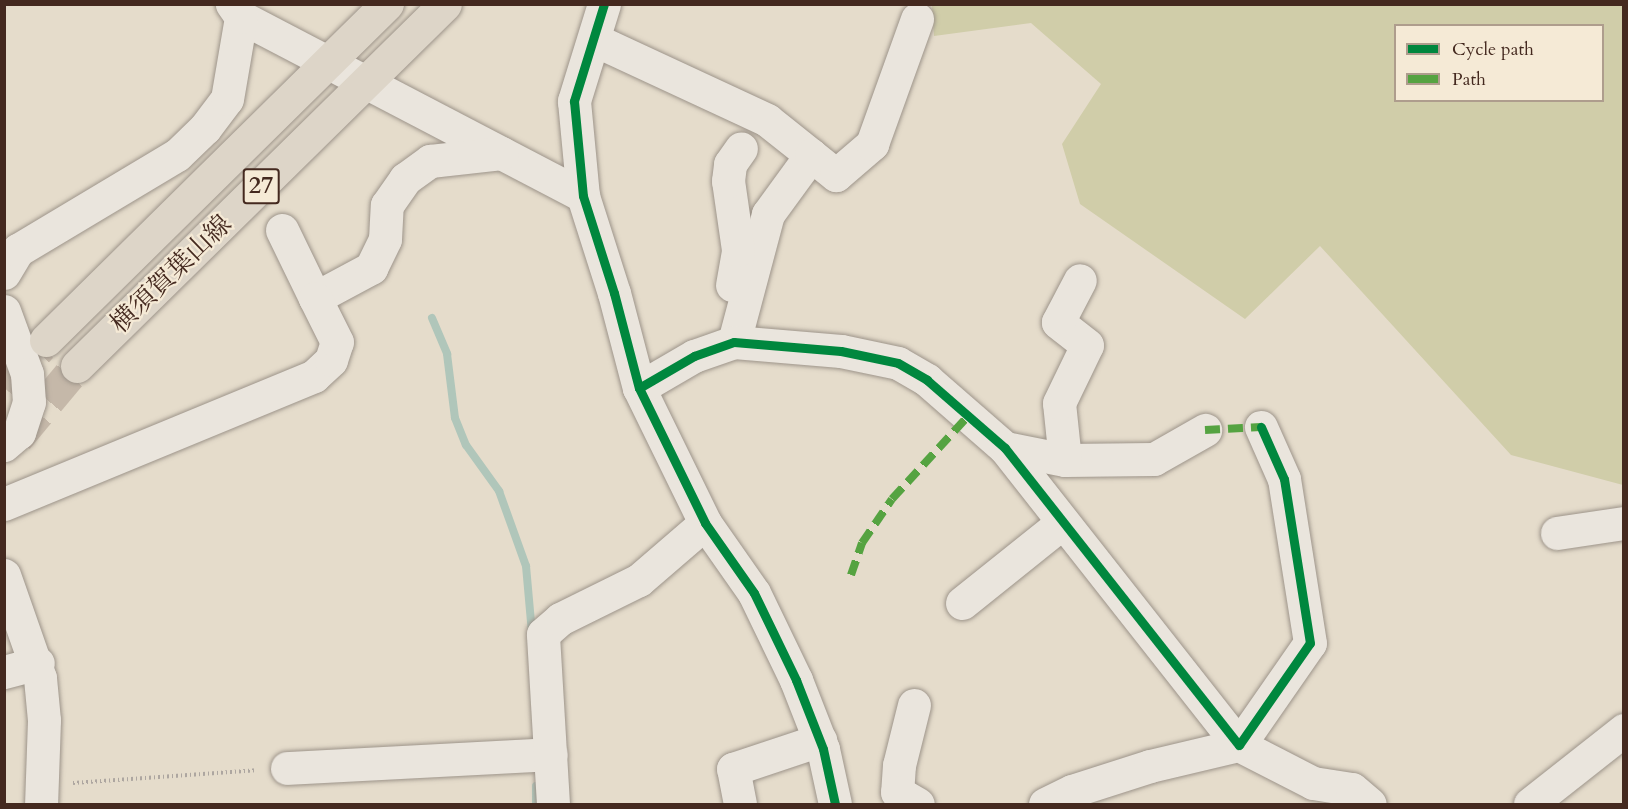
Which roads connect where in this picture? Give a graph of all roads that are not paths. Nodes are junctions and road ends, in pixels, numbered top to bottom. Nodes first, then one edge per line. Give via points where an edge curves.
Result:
1 (387, 4) edge
2 (445, 4) edge
3 (604, 4) edge
4 (237, 11) edge
5 (917, 19) dead end
6 (594, 40) junction
7 (328, 62) junction
8 (367, 82) junction
9 (741, 148) dead end
10 (502, 153) junction
11 (811, 154) junction
12 (583, 196) junction
13 (282, 230) dead end
14 (4, 273) edge
15 (1080, 280) dead end
16 (315, 298) junction
17 (8, 329) edge
18 (46, 339) tunnel mouth
19 (724, 345) junction
20 (77, 366) tunnel mouth
21 (639, 388) junction
22 (1261, 427) dead end
23 (1205, 430) dead end
24 (4, 445) edge
25 (1005, 448) junction
26 (1065, 459) junction
27 (4, 504) edge
28 (1063, 522) junction
29 (705, 523) junction
30 (1623, 523) edge
31 (1557, 533) dead end
32 (4, 575) edge
33 (962, 603) dead end
34 (38, 663) junction
35 (4, 672) edge
36 (914, 705) dead end
37 (1623, 730) edge
38 (820, 740) junction
39 (1239, 745) junction
40 (551, 753) junction
41 (287, 768) road end
42 (42, 795) edge
43 (1066, 800) edge
44 (1361, 802) edge
45 (553, 804) edge
46 (740, 804) edge
47 (835, 804) edge
48 (918, 804) edge
49 (1530, 804) edge

1 - 7 main road, 横須賀葉山線 / 27
2 - 8 main road, 横須賀葉山線 / 27
3 - 6 street
4 - 7 street
4 - 14 street via 227,99 205,128 177,155 18,250
5 - 11 street via 872,144 836,175
6 - 11 street via 767,120
6 - 12 street via 574,101
7 - 8 street
7 - 18 main road, 横須賀葉山線 / 27
8 - 10 street
8 - 20 main road, 横須賀葉山線 / 27
9 - 19 street via 730,164 728,181 738,250
10 - 12 street
10 - 16 street via 429,161 405,179 387,205 385,239 371,268
11 - 19 street via 768,214
12 - 21 street
13 - 16 street
15 - 26 street via 1058,322 1087,345 1059,403
16 - 27 street via 337,342 331,360 314,376
17 - 24 street via 27,374 29,402 19,432
19 - 21 street
19 - 25 street via 841,351 898,363 927,380
21 - 29 street
22 - 39 street via 1284,479 1310,643
23 - 26 street via 1154,459
25 - 26 street
25 - 28 street
28 - 33 street
28 - 39 street
29 - 38 street via 754,593
29 - 40 street via 639,580 560,619 543,634
30 - 31 street
32 - 34 street
34 - 35 street
34 - 42 street via 44,720
36 - 48 street via 899,765 897,792
37 - 49 street
38 - 46 street via 733,769
38 - 47 street
39 - 43 street via 1150,766
39 - 44 street via 1313,783 1352,789
40 - 41 street
40 - 45 street

